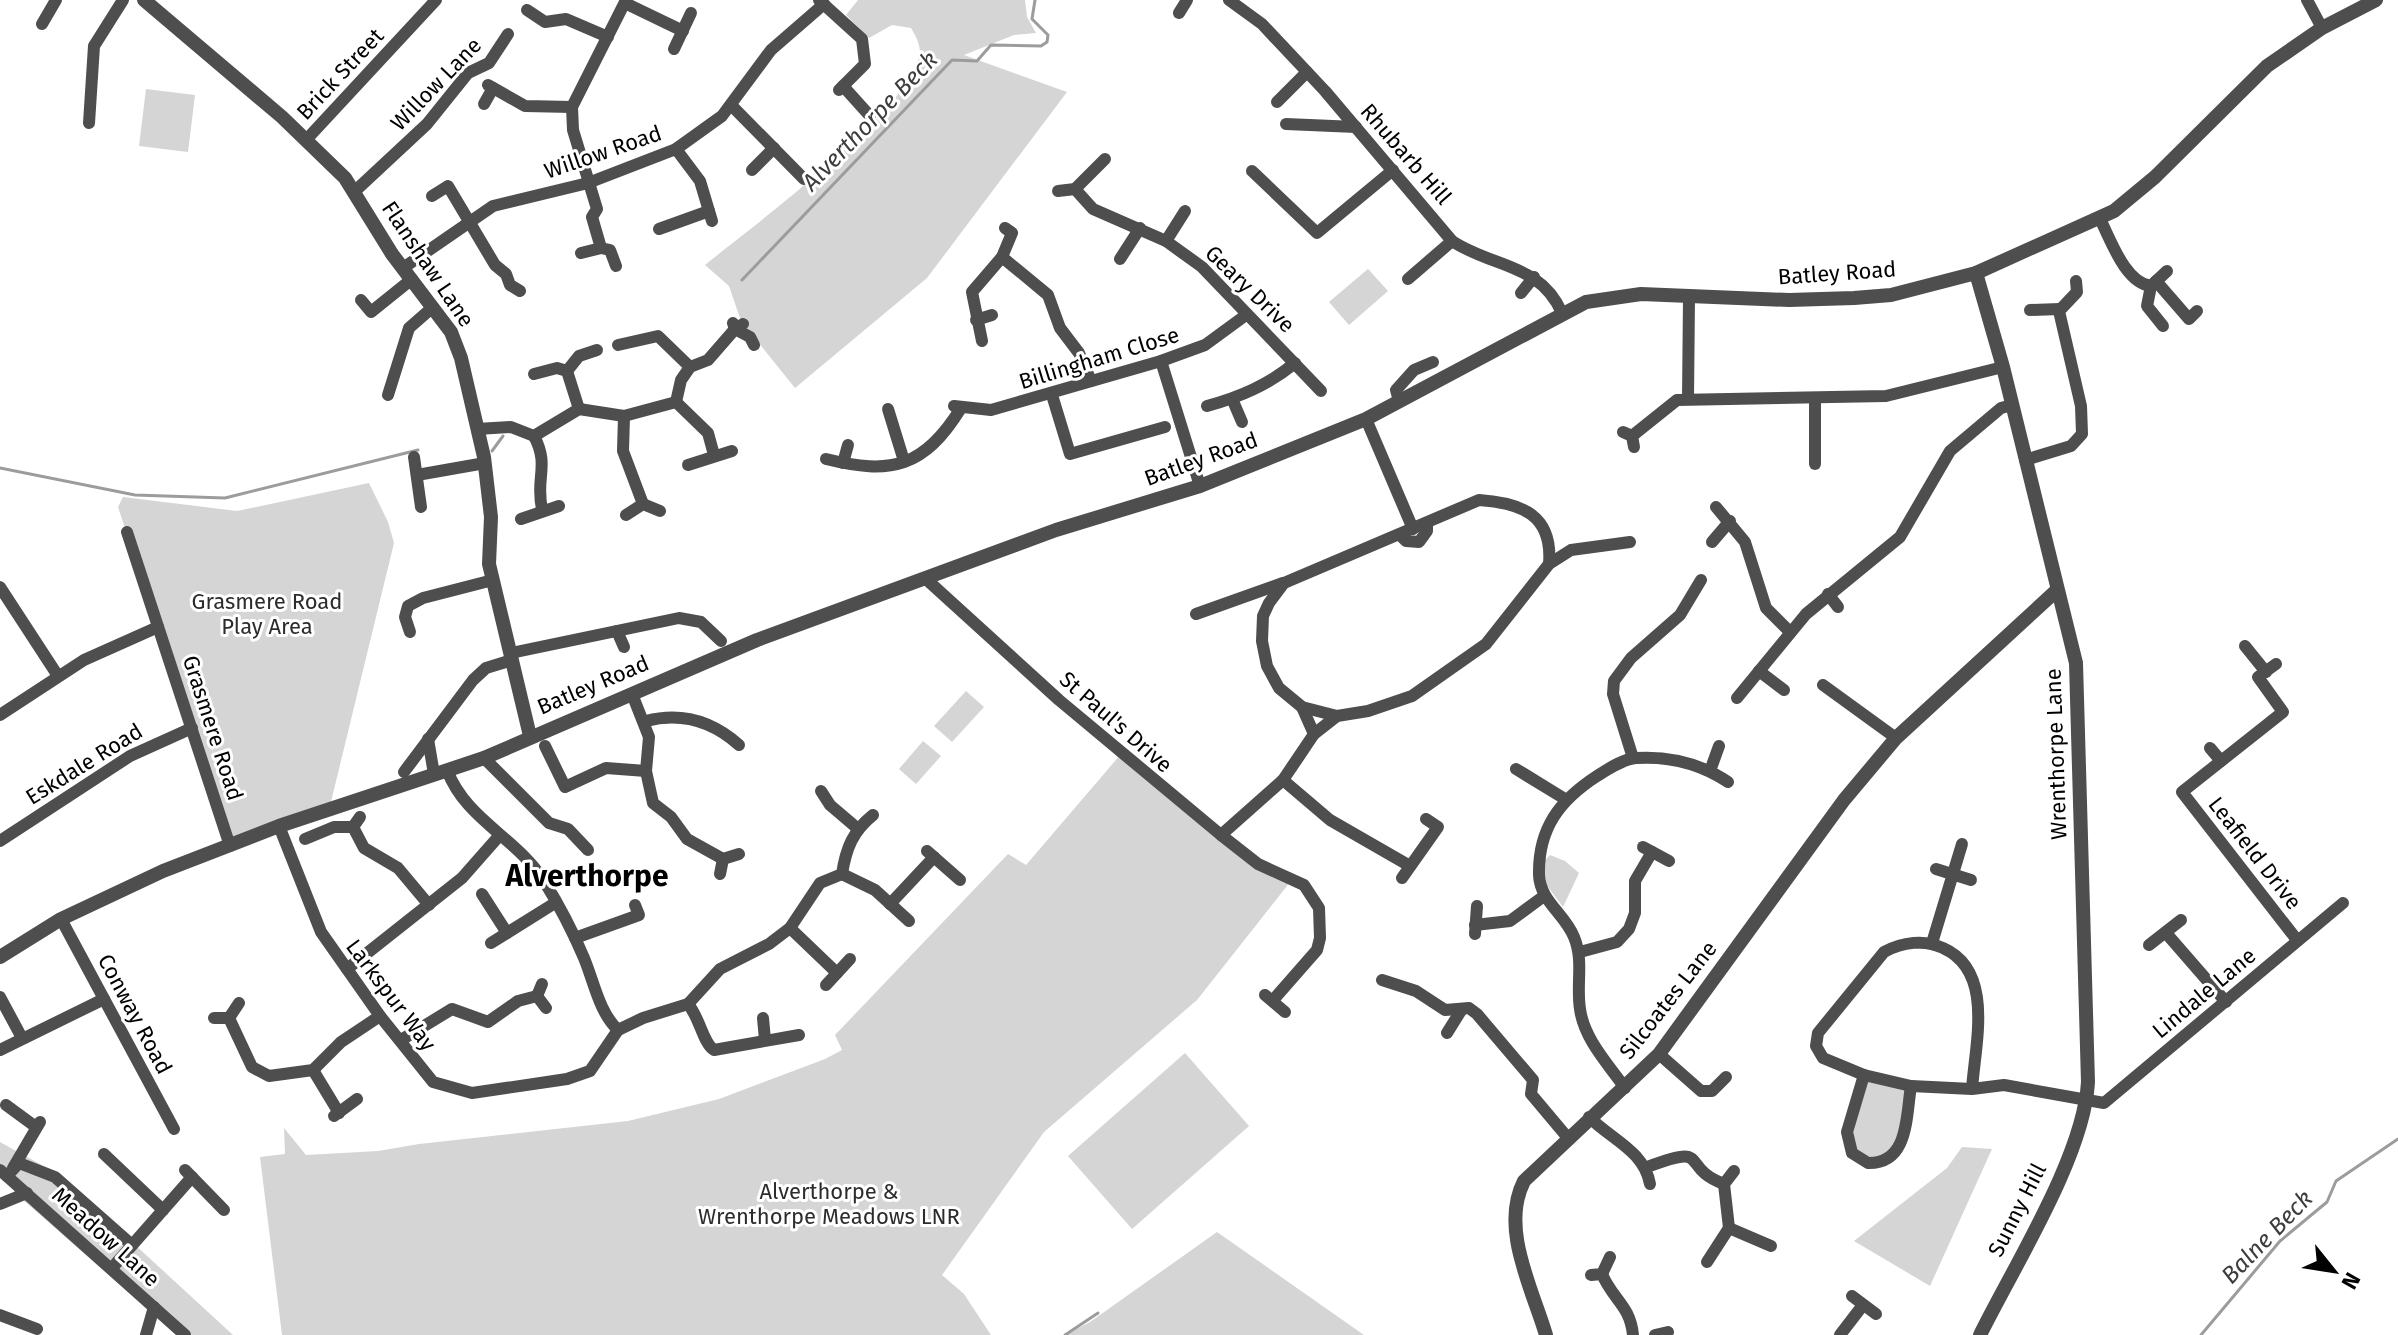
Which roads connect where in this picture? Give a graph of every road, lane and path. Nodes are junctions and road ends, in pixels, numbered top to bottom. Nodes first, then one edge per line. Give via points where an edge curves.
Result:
1 (56, 0) edge
2 (123, 0) edge
3 (436, 0) edge
4 (541, 0) edge
5 (1187, 0) edge
6 (1229, 0) edge
7 (2307, 0) edge
8 (2376, 0) edge
9 (150, 2) edge
10 (625, 2) edge
11 (822, 2) edge
12 (691, 13) dead end
13 (1179, 13) dead end
14 (42, 24) dead end
15 (2322, 28) junction
16 (683, 31) junction
17 (508, 34) dead end
18 (608, 37) junction
19 (674, 49) dead end
20 (1307, 72) junction
21 (1277, 102) dead end
22 (484, 104) dead end
23 (732, 106) junction
24 (572, 107) junction
25 (870, 116) dead end
26 (89, 123) dead end
27 (1286, 124) dead end
28 (1356, 127) junction
29 (306, 140) junction
30 (774, 148) junction
31 (676, 149) junction
32 (1105, 159) dead end
33 (752, 170) dead end
34 (1393, 170) junction
35 (1252, 171) dead end
36 (804, 179) dead end
37 (588, 183) junction
38 (1075, 189) junction
39 (1058, 191) dead end
40 (354, 192) junction
41 (432, 196) dead end
42 (1185, 211) dead end
43 (2100, 219) junction
44 (470, 220) junction
45 (1005, 228) dead end
46 (1140, 228) junction
47 (669, 230) dead end
48 (1166, 241) junction
49 (1452, 241) junction
50 (601, 248) junction
51 (581, 253) dead end
52 (1002, 257) junction
53 (1120, 259) dead end
54 (616, 266) dead end
55 (2167, 271) dead end
56 (1976, 273) junction
57 (408, 274) junction
58 (1534, 277) junction
59 (1408, 279) dead end
60 (2076, 281) dead end
61 (2156, 285) junction
62 (510, 289) dead end
63 (1521, 293) dead end
64 (1689, 298) junction
65 (361, 300) dead end
66 (433, 307) junction
67 (2060, 309) junction
68 (2030, 310) dead end
69 (2197, 311) dead end
70 (1562, 313) junction
71 (992, 315) dead end
72 (1246, 315) junction
73 (976, 320) junction
74 (2163, 326) dead end
75 (982, 341) dead end
76 (618, 345) dead end
77 (754, 345) dead end
78 (597, 350) dead end
79 (1161, 361) junction
80 (1433, 362) dead end
81 (1295, 363) junction
82 (690, 367) junction
83 (2003, 367) junction
84 (567, 371) junction
85 (534, 374) dead end
86 (1091, 381) junction
87 (1321, 391) dead end
88 (387, 395) dead end
89 (1052, 395) junction
90 (1688, 398) junction
91 (1815, 398) junction
92 (1233, 401) junction
93 (1399, 401) junction
94 (676, 402) junction
95 (2012, 405) junction
96 (1207, 406) dead end
97 (579, 409) junction
98 (888, 409) dead end
99 (624, 416) junction
100 (1366, 419) junction
101 (1242, 422) dead end
102 (1165, 427) dead end
103 (477, 429) junction
104 (534, 436) junction
105 (1629, 438) dead end
106 (848, 445) dead end
107 (732, 451) dead end
108 (714, 455) junction
109 (414, 457) dead end
110 (826, 459) dead end
111 (2025, 460) junction
112 (904, 461) junction
113 (485, 463) junction
114 (843, 463) junction
115 (688, 465) dead end
116 (1815, 466) dead end
117 (417, 475) junction
118 (1200, 486) junction
119 (643, 504) junction
120 (559, 506) dead end
121 (421, 507) dead end
122 (1716, 507) dead end
123 (542, 509) junction
124 (660, 511) dead end
125 (626, 515) dead end
126 (521, 519) dead end
127 (1730, 521) junction
128 (1427, 523) junction
129 (1413, 529) junction
130 (127, 532) dead end
131 (1400, 535) junction
132 (1551, 542) junction
133 (1630, 542) dead end
134 (1712, 542) dead end
135 (1571, 550) junction
136 (1549, 564) junction
137 (926, 579) junction
138 (493, 580) junction
139 (1697, 582) dead end
140 (1284, 583) junction
141 (0, 587) edge
142 (2056, 591) junction
143 (1259, 594) junction
144 (1828, 594) junction
145 (1269, 603) junction
146 (1838, 607) dead end
147 (1196, 614) dead end
148 (158, 627) junction
149 (617, 631) junction
150 (410, 632) dead end
151 (1790, 632) junction
152 (721, 641) dead end
153 (2245, 646) dead end
154 (624, 647) dead end
155 (512, 656) junction
156 (1759, 671) junction
157 (58, 676) junction
158 (1823, 685) dead end
159 (1784, 690) dead end
160 (632, 694) junction
161 (1737, 698) dead end
162 (1302, 707) junction
163 (0, 715) edge
164 (1337, 716) junction
165 (646, 721) junction
166 (192, 728) junction
167 (1314, 734) junction
168 (530, 736) junction
169 (1896, 738) junction
170 (428, 739) junction
171 (739, 745) dead end
172 (545, 746) dead end
173 (1719, 746) dead end
174 (2210, 748) dead end
175 (484, 758) junction
176 (1633, 758) junction
177 (2221, 761) junction
178 (1534, 762) dead end
179 (646, 771) junction
180 (1710, 771) junction
181 (404, 772) dead end
182 (441, 772) junction
183 (1283, 780) junction
184 (1728, 782) dead end
185 (821, 791) dead end
186 (1565, 799) junction
187 (873, 815) dead end
188 (1426, 819) dead end
189 (279, 826) junction
190 (857, 828) junction
191 (1221, 835) junction
192 (499, 836) junction
193 (305, 839) dead end
194 (0, 841) edge
195 (1962, 845) dead end
196 (230, 846) junction
197 (588, 850) dead end
198 (739, 854) dead end
199 (723, 859) junction
200 (1669, 861) dead end
201 (1410, 866) junction
202 (1936, 869) dead end
203 (720, 874) dead end
204 (842, 874) junction
205 (1953, 874) junction
206 (1402, 878) dead end
207 (960, 880) dead end
208 (1971, 880) dead end
209 (482, 893) dead end
210 (1544, 896) junction
211 (555, 903) junction
212 (2343, 903) dead end
213 (890, 904) junction
214 (429, 905) junction
215 (635, 905) dead end
216 (1477, 906) dead end
217 (61, 919) junction
218 (2181, 920) dead end
219 (909, 921) dead end
220 (790, 928) junction
221 (507, 933) junction
222 (2166, 933) junction
223 (575, 938) junction
224 (2297, 940) junction
225 (491, 943) dead end
226 (1932, 943) junction
227 (2149, 945) dead end
228 (1580, 952) junction
229 (0, 957) edge
230 (850, 959) dead end
231 (347, 969) junction
232 (837, 973) junction
233 (1382, 980) dead end
234 (826, 985) dead end
235 (0, 997) edge
236 (104, 999) junction
237 (2226, 1002) junction
238 (239, 1003) dead end
239 (688, 1004) junction
240 (1466, 1006) junction
241 (546, 1008) dead end
242 (1285, 1012) dead end
243 (380, 1016) junction
244 (214, 1018) dead end
245 (229, 1018) junction
246 (763, 1018) dead end
247 (618, 1030) junction
248 (1447, 1033) dead end
249 (799, 1035) dead end
250 (22, 1038) junction
251 (401, 1040) junction
252 (765, 1040) junction
253 (0, 1050) edge
254 (1659, 1054) junction
255 (313, 1070) junction
256 (1864, 1075) junction
257 (1726, 1077) dead end
258 (1911, 1086) junction
259 (1625, 1088) junction
260 (1972, 1089) junction
261 (357, 1099) dead end
262 (2087, 1103) junction
263 (6, 1105) dead end
264 (1589, 1117) junction
265 (174, 1129) dead end
266 (1568, 1138) junction
267 (103, 1153) dead end
268 (1647, 1167) junction
269 (1734, 1171) dead end
270 (6, 1172) edge
271 (1650, 1184) dead end
272 (1724, 1184) junction
273 (27, 1193) junction
274 (0, 1204) edge
275 (163, 1210) junction
276 (224, 1210) dead end
277 (1729, 1228) junction
278 (132, 1245) junction
279 (1771, 1246) dead end
280 (1610, 1257) dead end
281 (1707, 1262) dead end
282 (112, 1268) junction
283 (1852, 1296) dead end
284 (1863, 1305) junction
285 (154, 1307) junction
286 (1876, 1314) dead end
287 (0, 1315) edge
288 (37, 1329) dead end
289 (146, 1335) edge
290 (185, 1335) edge
291 (1546, 1335) edge
292 (1634, 1335) edge
293 (1840, 1335) edge
294 (1980, 1335) edge

1 - 14 street
2 - 26 street via 94,46
3 - 29 street, Brick Street
4 - 18 street via 531,12 545,22 566,19
5 - 13 street
6 - 20 street, Rhubarb Hill via 1262,24
7 - 15 street
8 - 15 street, Batley Road
9 - 29 street, Flanshaw Lane
10 - 16 street
10 - 18 street
11 - 23 street, Willow Road via 771,50
11 - 25 street via 862,39 865,64 841,88
12 - 16 street
15 - 43 street, Batley Road via 2267,66 2155,177
16 - 19 street
17 - 40 street, Willow Lane via 489,63 468,73 427,124
18 - 24 street
20 - 21 street
20 - 28 street, Rhubarb Hill
22 - 24 street via 491,86 525,106
23 - 30 street
23 - 31 street, Willow Road
24 - 37 street
27 - 28 street
28 - 34 street, Rhubarb Hill
29 - 40 street, Flanshaw Lane
30 - 33 street
30 - 36 street
31 - 37 street, Willow Road
31 - 47 street via 700,181 711,216
32 - 38 street
34 - 35 street via 1317,233
34 - 49 street, Rhubarb Hill
37 - 44 street, Willow Road via 493,206
37 - 50 street
38 - 39 street
38 - 46 street, Geary Drive via 1093,209
40 - 57 street, Flanshaw Lane
41 - 44 street via 449,184
42 - 48 street
43 - 56 street, Batley Road
43 - 61 street via 2129,270 2143,285
44 - 57 street, Willow Road
44 - 62 street via 495,265 506,274
45 - 52 street via 1012,233
46 - 48 street, Geary Drive
46 - 53 street
48 - 72 street, Geary Drive via 1219,282
49 - 58 street, Rhubarb Hill
49 - 59 street
50 - 51 street
50 - 54 street via 610,250
52 - 73 street via 972,292
52 - 86 street via 1048,295 1060,328
55 - 61 street
56 - 64 street, Batley Road via 1891,295
56 - 83 street, Wrenthorpe Lane
57 - 65 street, Willow Road via 380,310 371,312
57 - 66 street, Flanshaw Lane
58 - 63 street
58 - 70 street via 1548,287
60 - 67 street via 2077,292
61 - 69 street via 2189,319
61 - 74 street via 2147,306
64 - 70 street, Batley Road via 1613,297
64 - 90 street
66 - 88 street via 409,328
66 - 103 street, Flanshaw Lane via 461,358
67 - 68 street
67 - 111 street via 2083,429 2071,446
70 - 93 street, Batley Road
71 - 73 street
72 - 79 street, Billingham Close via 1205,345
72 - 81 street, Geary Drive
73 - 75 street
76 - 82 street via 659,330
77 - 82 street via 737,325 708,360
78 - 84 street via 579,356
79 - 86 street, Billingham Close
79 - 118 street
80 - 93 street via 1414,370 1396,390
81 - 87 street, Geary Drive
81 - 92 street
82 - 94 street
83 - 91 street via 1886,396
83 - 95 street, Wrenthorpe Lane
84 - 85 street
84 - 97 street
86 - 89 street, Billingham Close
89 - 102 street via 1070,454
89 - 112 street, Billingham Close via 991,410 957,407 936,443
90 - 91 street
90 - 105 street via 1677,400
91 - 116 street
92 - 96 street
92 - 101 street
93 - 100 street, Batley Road
94 - 99 street
94 - 108 street via 708,433
95 - 111 street, Wrenthorpe Lane
95 - 144 street via 1990,416 1950,451 1900,537
97 - 99 street
97 - 104 street
98 - 112 street
99 - 119 street via 623,451
100 - 118 street, Batley Road
100 - 129 street
103 - 104 street via 511,427
103 - 113 street, Flanshaw Lane
104 - 123 street via 543,452 537,488
106 - 114 street
107 - 108 street
108 - 115 street
109 - 117 street
110 - 114 street
111 - 142 street, Wrenthorpe Lane
112 - 114 street via 864,469
113 - 117 street
113 - 138 street, Flanshaw Lane
117 - 121 street
118 - 137 street, Batley Road via 1056,530
119 - 124 street
119 - 125 street
120 - 123 street
122 - 127 street
123 - 126 street
127 - 134 street
127 - 151 street via 1750,551 1766,608
128 - 129 street
128 - 131 street via 1419,542
128 - 132 street via 1479,500 1509,502 1535,515
129 - 131 street
130 - 148 street, Grasmere Road
131 - 140 street
132 - 135 street
132 - 136 street
133 - 135 street
135 - 136 street
136 - 164 street via 1486,644 1444,677 1412,696
137 - 160 street, Batley Road via 740,646
137 - 191 street, St Paul's Drive via 1059,700
138 - 150 street via 408,606
138 - 155 street, Flanshaw Lane
139 - 176 street via 1614,681 1613,694
140 - 143 street
140 - 145 street
141 - 157 street
142 - 169 street, Silcoates Lane
142 - 262 street, Wrenthorpe Lane via 2076,663 2079,703
143 - 145 street
143 - 147 street
144 - 146 street
144 - 151 street
145 - 162 street via 1262,641 1267,666 1279,688
148 - 157 street
148 - 166 street, Grasmere Road
149 - 152 street via 689,618
149 - 154 street
149 - 155 street
151 - 156 street
153 - 177 street, Leafield Drive via 2271,668 2258,677 2283,712
155 - 168 street, Flanshaw Lane
155 - 170 street via 473,680
156 - 159 street
156 - 161 street
157 - 163 street
158 - 169 street
160 - 165 street
160 - 168 street, Batley Road
162 - 164 street
162 - 167 street
164 - 167 street
165 - 171 street via 688,718 724,731
165 - 179 street
166 - 194 street, Eskdale Road via 130,756
166 - 196 street, Grasmere Road
167 - 183 street
168 - 175 street, Batley Road
169 - 254 street, Silcoates Lane via 1844,800
170 - 181 street
170 - 182 street
172 - 179 street via 565,787 583,787 606,768
173 - 180 street
174 - 177 street, Leafield Drive
175 - 182 street, Batley Road
175 - 197 street via 549,823 568,829
176 - 180 street via 1689,763
176 - 186 street
177 - 224 street, Leafield Drive via 2182,792
178 - 186 street via 1521,772
179 - 199 street via 653,803 687,839
180 - 184 street
182 - 189 street, Batley Road
182 - 192 street
183 - 191 street
183 - 201 street via 1330,820
185 - 190 street
186 - 210 street via 1544,831 1540,848
187 - 190 street
188 - 201 street via 1438,827
189 - 196 street, Batley Road
189 - 231 street, Larkspur Way via 313,916
190 - 204 street
191 - 242 street, St Paul's Drive via 1258,864 1304,885 1319,908 1317,950 1270,997
192 - 211 street via 533,867
192 - 214 street
193 - 214 street via 357,822 364,848 398,868
195 - 205 street
196 - 217 street, Batley Road
198 - 199 street
199 - 203 street
200 - 228 street via 1648,849 1635,881 1629,929 1617,942
201 - 206 street
202 - 205 street
204 - 213 street via 861,881
204 - 220 street via 820,883
205 - 208 street
205 - 226 street
207 - 213 street via 930,854
209 - 221 street
210 - 216 street via 1510,921 1475,929
210 - 228 street via 1572,932
211 - 221 street
211 - 223 street
212 - 224 street, Lindale Lane
213 - 219 street
214 - 231 street
215 - 223 street via 639,915
217 - 229 street, Batley Road
217 - 236 street, Conway Road
218 - 222 street
220 - 232 street
220 - 239 street via 720,969
221 - 225 street
222 - 227 street
222 - 237 street
223 - 247 street via 606,1017
224 - 237 street, Lindale Lane
226 - 256 street via 1884,952 1818,1033 1816,1046 1823,1058
226 - 260 street via 1958,957 1974,979
228 - 259 street via 1585,1028
230 - 232 street
231 - 243 street, Larkspur Way
232 - 234 street
233 - 240 street via 1416,991 1445,1010
235 - 250 street
236 - 250 street
236 - 265 street, Conway Road
237 - 262 street, Lindale Lane via 2104,1103
238 - 245 street
239 - 247 street
239 - 252 street via 699,1018 707,1046 714,1050
240 - 248 street
240 - 266 street via 1533,1080 1531,1094
241 - 251 street via 540,990 488,1022 452,1009
243 - 251 street, Larkspur Way
243 - 255 street via 341,1042
244 - 245 street
245 - 255 street via 256,1072 269,1076
246 - 252 street
247 - 251 street, Larkspur Way via 590,1071 472,1093 433,1082
249 - 252 street
250 - 253 street
254 - 257 street via 1701,1091 1712,1091
254 - 259 street, Silcoates Lane
255 - 261 street via 336,1115
256 - 258 street
256 - 258 street via 1847,1132 1852,1153 1868,1163 1886,1160 1901,1146
258 - 260 street
259 - 264 street, Silcoates Lane
260 - 262 street via 2004,1085 2057,1092
262 - 294 street, Sunny Hill via 2062,1172
263 - 270 street via 38,1125
264 - 266 street, Silcoates Lane
264 - 268 street
266 - 291 street, Silcoates Lane via 1524,1181 1514,1208 1518,1242
267 - 275 street
268 - 271 street
268 - 272 street via 1684,1154
269 - 272 street
270 - 273 street, Meadow Lane
270 - 278 street via 19,1163 55,1177
272 - 277 street
273 - 274 street
273 - 282 street, Meadow Lane
275 - 276 street via 188,1173
275 - 278 street
277 - 279 street
277 - 281 street
278 - 282 street
280 - 292 street via 1597,1274 1628,1310
282 - 285 street, Meadow Lane
283 - 284 street
284 - 286 street
284 - 293 street
285 - 289 street
285 - 290 street, Meadow Lane
287 - 288 street

